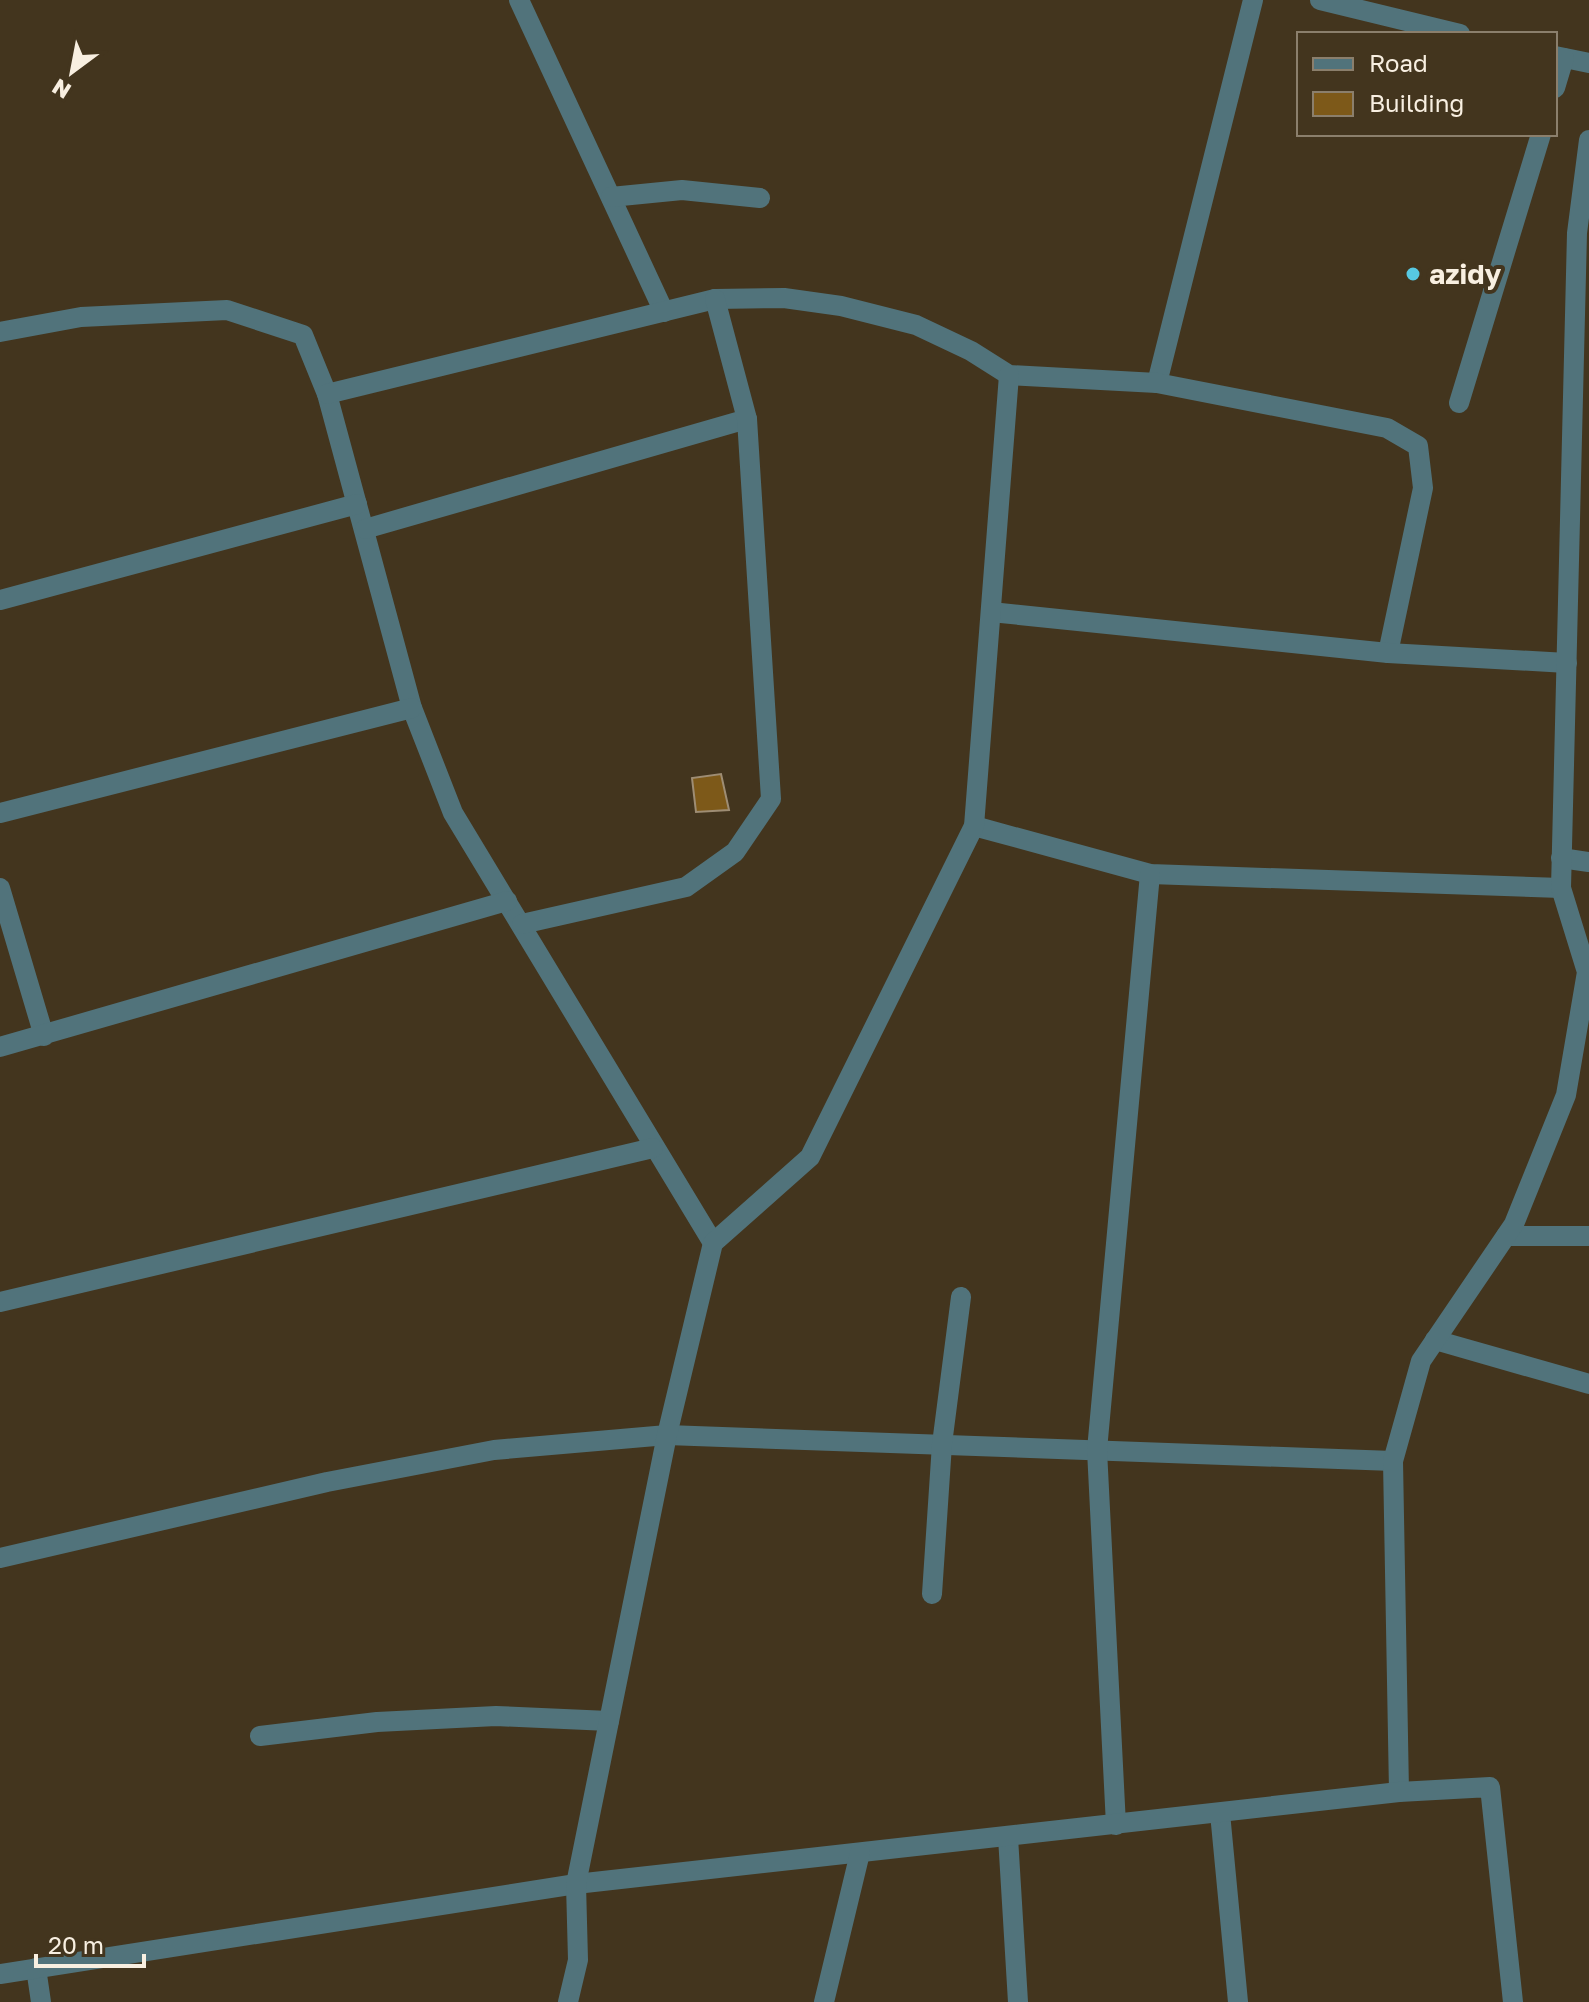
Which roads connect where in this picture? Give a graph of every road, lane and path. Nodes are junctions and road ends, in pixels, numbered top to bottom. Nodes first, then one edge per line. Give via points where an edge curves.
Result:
1 (519, 0) edge
2 (1253, 0) edge
3 (1320, 0) edge
4 (1452, 32) edge
5 (1560, 57) edge
6 (1589, 63) edge
7 (1540, 136) edge
8 (1589, 140) edge
9 (611, 197) junction
10 (760, 198) dead end
11 (715, 299) junction
12 (664, 312) junction
13 (0, 332) edge
14 (1009, 375) junction
15 (1157, 383) junction
16 (327, 394) junction
17 (1459, 403) dead end
18 (747, 419) junction
19 (357, 504) junction
20 (365, 529) junction
21 (0, 600) edge
22 (991, 612) junction
23 (1388, 653) junction
24 (1567, 663) junction
25 (412, 708) junction
26 (0, 813) edge
27 (974, 826) junction
28 (1561, 858) junction
29 (1589, 862) edge
30 (1150, 874) junction
31 (0, 888) edge
32 (1561, 888) junction
33 (507, 901) junction
34 (522, 924) junction
35 (1588, 972) edge
36 (44, 1036) junction
37 (0, 1047) edge
38 (653, 1148) junction
39 (1506, 1236) junction
40 (1589, 1236) edge
41 (713, 1243) junction
42 (961, 1297) dead end
43 (0, 1302) edge
44 (1435, 1340) junction
45 (1589, 1384) edge
46 (667, 1435) junction
47 (942, 1444) junction
48 (1097, 1450) junction
49 (1393, 1461) junction
50 (0, 1558) edge
51 (932, 1594) dead end
52 (609, 1721) junction
53 (260, 1736) dead end
54 (1399, 1792) junction
55 (1220, 1813) junction
56 (1116, 1825) junction
57 (1008, 1837) junction
58 (860, 1853) junction
59 (576, 1884) junction
60 (36, 1968) junction
61 (0, 1974) edge
62 (41, 2002) edge
63 (568, 2002) edge
64 (824, 2002) edge
65 (1018, 2002) edge
66 (1238, 2002) edge
67 (1513, 2002) edge

1 - 9 street
2 - 15 street
3 - 4 street
5 - 6 street
7 - 17 street
8 - 24 street via 1577,233
9 - 10 street via 682,190
9 - 12 street
11 - 12 street
11 - 14 street via 784,298 916,325
11 - 18 street
12 - 16 street
13 - 16 street via 81,317 227,310 303,335
14 - 15 street
14 - 22 street
15 - 23 street via 1387,428 1418,446 1423,488
16 - 19 street
18 - 20 street
18 - 34 street via 771,799 735,852 686,887
19 - 20 street
19 - 21 street
20 - 25 street
22 - 23 street
22 - 27 street
23 - 24 street
24 - 28 street
25 - 26 street
25 - 33 street via 453,813
27 - 30 street
27 - 41 street via 810,1157
28 - 29 street
28 - 32 street
30 - 32 street
30 - 48 street
31 - 36 street
32 - 35 street
33 - 34 street
33 - 36 street
34 - 38 street
35 - 39 street via 1566,1095
36 - 37 street
38 - 41 street
38 - 43 street
39 - 40 street
39 - 44 street
41 - 46 street
42 - 47 street
44 - 45 street
44 - 49 street via 1421,1361
46 - 47 street
46 - 50 street via 494,1450 327,1482
46 - 52 street
47 - 48 street
47 - 51 street
48 - 49 street
48 - 56 street
49 - 54 street
52 - 53 street via 496,1716 377,1722
52 - 59 street
54 - 55 street
54 - 67 street via 1490,1787
55 - 56 street
55 - 66 street
56 - 57 street
57 - 58 street
57 - 65 street
58 - 59 street
58 - 64 street
59 - 60 street
59 - 63 street via 578,1960
60 - 61 street
60 - 62 street

